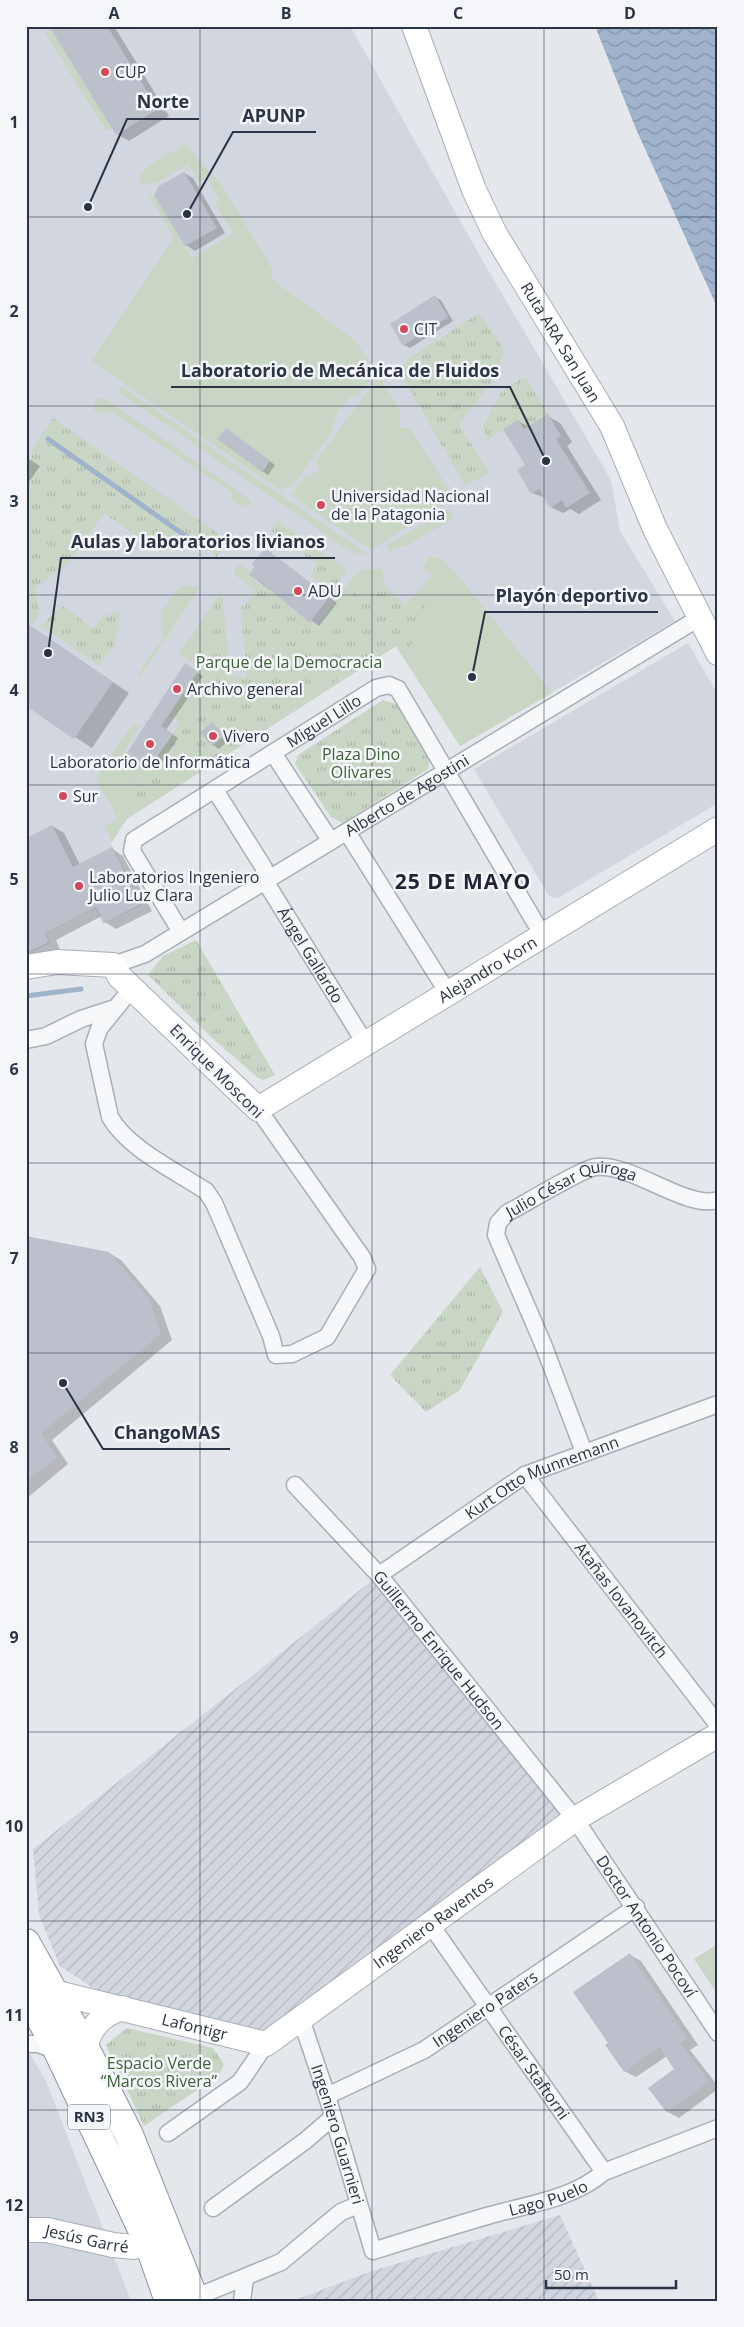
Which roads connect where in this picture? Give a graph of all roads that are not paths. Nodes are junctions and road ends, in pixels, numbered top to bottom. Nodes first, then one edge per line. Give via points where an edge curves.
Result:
1 (414, 26) edge
2 (699, 618) junction
3 (718, 653) edge
4 (273, 753) junction
5 (447, 770) junction
6 (215, 790) junction
7 (718, 829) edge
8 (347, 832) junction
9 (330, 840) junction
10 (265, 881) junction
11 (181, 932) junction
12 (543, 936) junction
13 (113, 964) junction
14 (26, 967) edge
15 (132, 988) junction
16 (448, 993) junction
17 (116, 1008) junction
18 (26, 1040) edge
19 (365, 1043) junction
20 (258, 1109) junction
21 (717, 1204) edge
22 (718, 1404) edge
23 (584, 1452) junction
24 (524, 1475) junction
25 (296, 1485) dead end
26 (379, 1575) junction
27 (718, 1725) edge
28 (718, 1735) edge
29 (575, 1819) junction
30 (636, 1908) junction
31 (430, 1924) junction
32 (26, 1944) edge
33 (35, 2002) edge
34 (489, 2007) junction
35 (123, 2008) junction
36 (300, 2019) junction
37 (718, 2033) edge
38 (26, 2044) edge
39 (266, 2044) junction
40 (85, 2048) junction
41 (58, 2051) junction
42 (327, 2096) junction
43 (333, 2117) junction
44 (718, 2128) edge
45 (168, 2133) dead end
46 (604, 2172) junction
47 (358, 2205) junction
48 (212, 2208) dead end
49 (26, 2230) edge
50 (160, 2240) junction
51 (373, 2251) joint
52 (245, 2278) junction
53 (186, 2300) edge
54 (242, 2301) edge

1 - 2 street, Ruta ARA San Juan via 474,190 495,234 612,426 655,529
2 - 3 street, Ruta ARA San Juan
2 - 5 street, Alberto de Agostini
4 - 5 street, Miguel Lillo via 385,685 398,689
4 - 6 street, Miguel Lillo
4 - 9 street
5 - 8 street, Alberto de Agostini
5 - 12 street
6 - 10 street, Ángel Gallardo via 264,868
6 - 11 street, Miguel Lillo via 134,840 132,851
7 - 12 street, Alejandro Korn
8 - 9 street, Alberto de Agostini
8 - 16 street
9 - 10 street, Alberto de Agostini
10 - 11 street, Alberto de Agostini
10 - 19 street, Ángel Gallardo
11 - 13 street, Alberto de Agostini via 145,954
12 - 16 street, Alejandro Korn
13 - 14 street via 57,962
13 - 15 street, Enrique Mosconi via 120,978
15 - 17 street
15 - 20 street, Enrique Mosconi
16 - 19 street, Alejandro Korn
17 - 18 street via 81,1019 46,1036
17 - 20 street, Enrique Mosconi via 99,1029 94,1044 110,1117 129,1140 206,1191 214,1203 276,1355 292,1354 327,1336 367,1269 362,1257
19 - 20 street, Alejandro Korn
21 - 23 street, Julio César Quiroga via 612,1167 594,1167 507,1213 498,1223 496,1235 543,1344
22 - 23 street, Kurt Otto Munnemann
23 - 24 street, Kurt Otto Munnemann
24 - 26 street, Kurt Otto Munnemann
24 - 27 street, Atañas Iovanovitch
25 - 26 street, Guillermo Enrique Hudson
26 - 29 street, Guillermo Enrique Hudson
28 - 29 street, Ingeniero Raventos
29 - 30 street, Doctor Antonio Pocoví
29 - 31 street, Ingeniero Raventos
30 - 34 street, Ingeniero Paters
30 - 37 street, Doctor Antonio Pocoví
31 - 34 street, César Staftorni
31 - 36 street, Ingeniero Raventos
32 - 33 highway, RN3
33 - 35 street, Lafontigr
33 - 40 highway, RN3
33 - 41 highway, RN3
34 - 42 street, Ingeniero Paters via 424,2050
34 - 46 street, César Staftorni
35 - 39 street, Lafontigr
35 - 40 street via 113,2011 96,2024
36 - 39 street, Ingeniero Raventos
36 - 42 street, Ingeniero Guarnieri
38 - 41 street via 38,2044
39 - 45 street, Ingeniero Raventos via 240,2082
40 - 50 highway, RN3 via 129,2135
41 - 50 highway, RN3
42 - 43 street, Ingeniero Guarnieri
43 - 47 street, Ingeniero Guarnieri
43 - 48 street
44 - 46 street, Lago Puelo
46 - 51 street, Lago Puelo via 592,2182 563,2196 488,2215
47 - 51 street, Ingeniero Guarnieri
47 - 52 street via 341,2212 280,2262
49 - 50 street, Jesús Garré via 47,2230 113,2245 134,2246
50 - 53 highway, RN3
52 - 53 street
52 - 54 street

